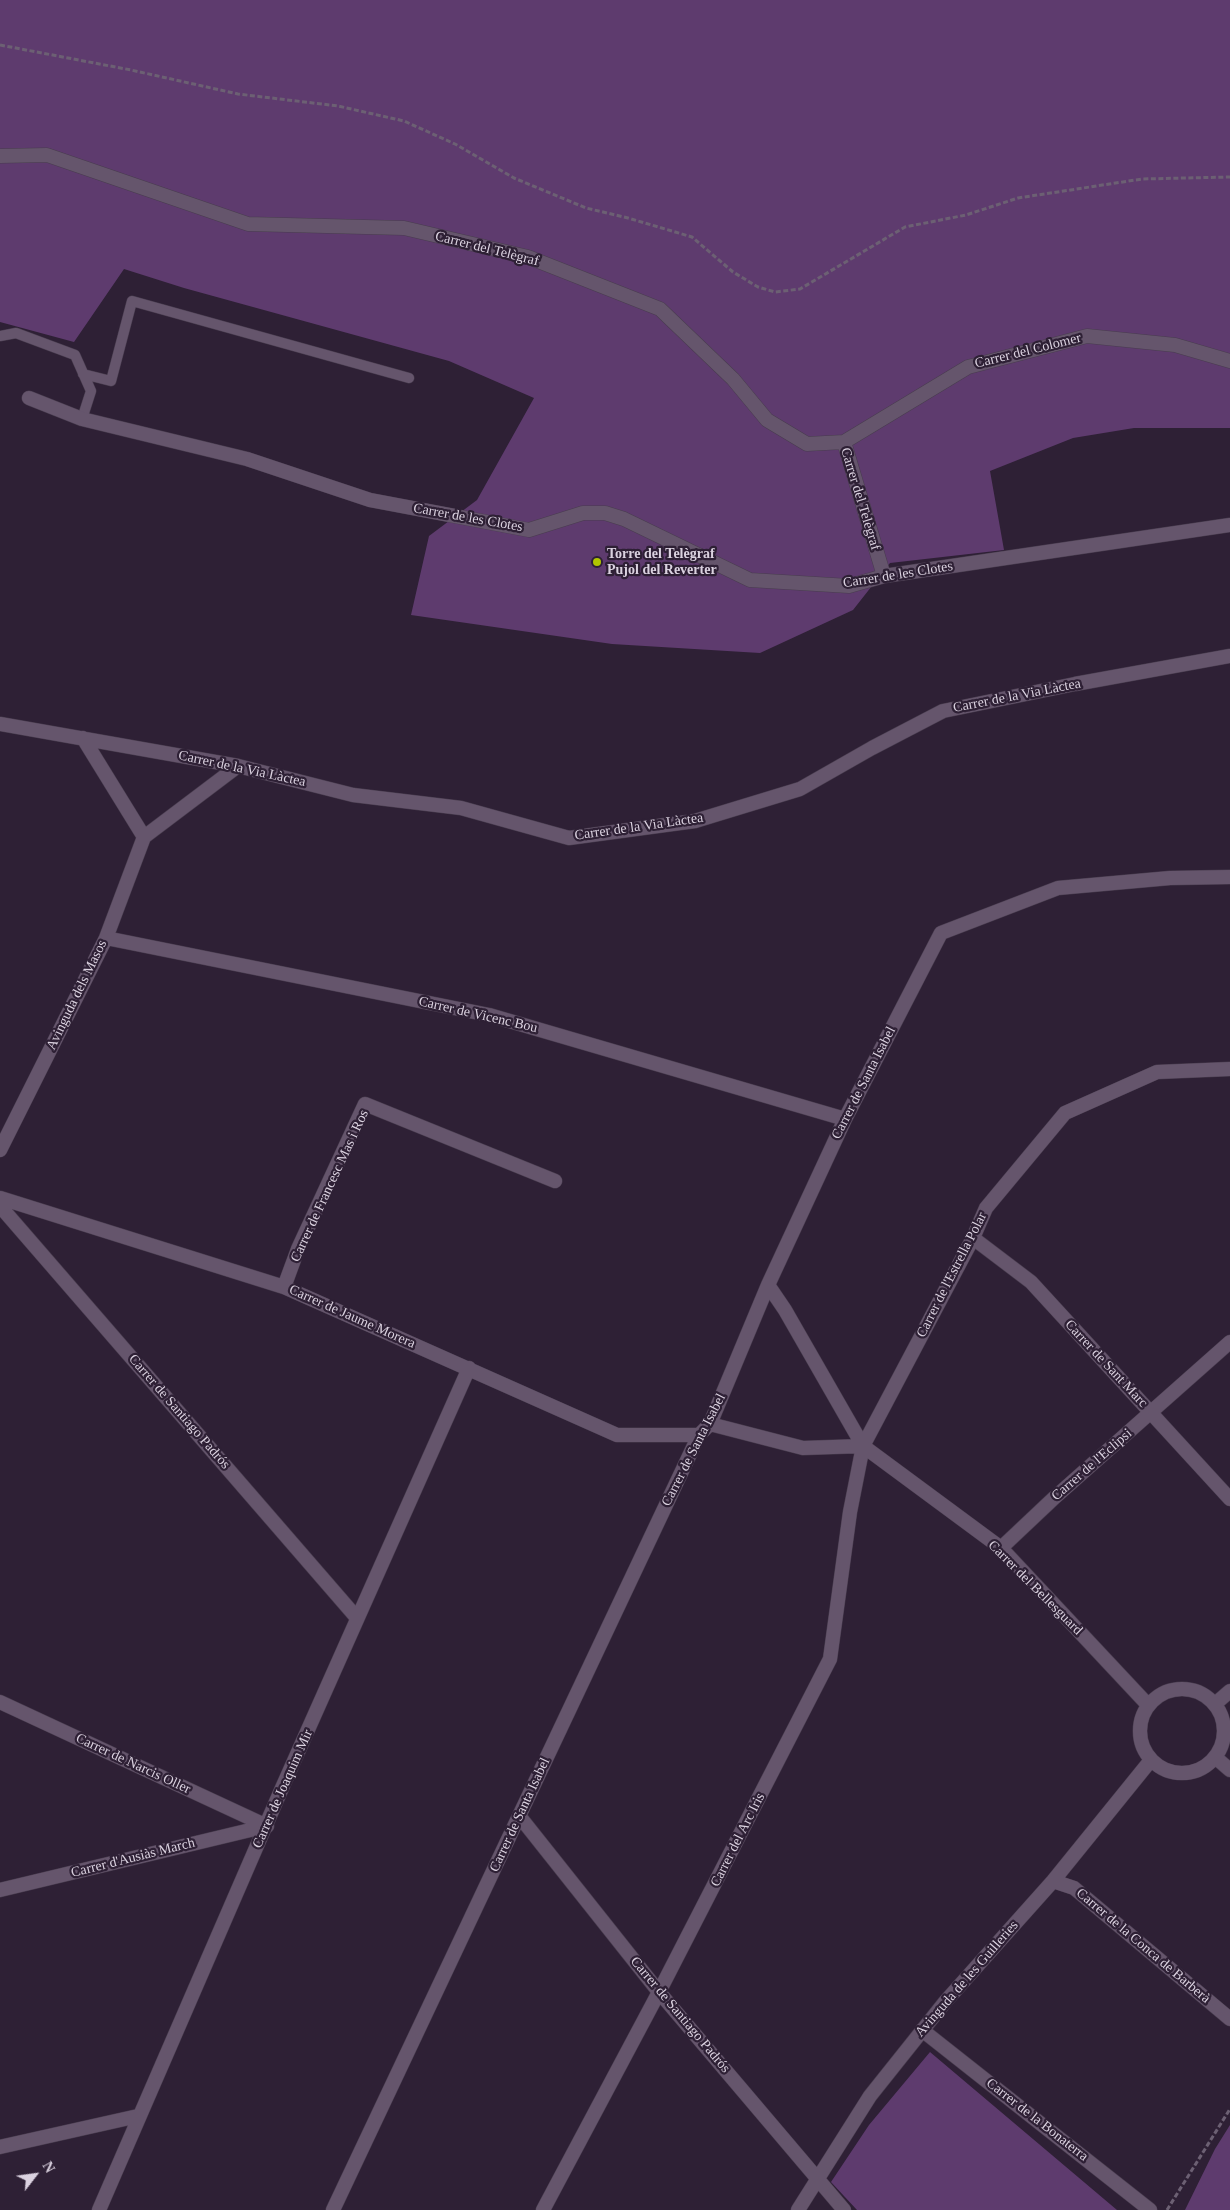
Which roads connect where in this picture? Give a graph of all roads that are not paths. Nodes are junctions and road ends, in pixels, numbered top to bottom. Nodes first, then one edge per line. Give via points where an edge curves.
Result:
1 (0, 156) edge
2 (0, 336) edge
3 (1230, 361) edge
4 (84, 374) junction
5 (409, 378) dead end
6 (29, 398) dead end
7 (82, 419) junction
8 (844, 442) junction
9 (1230, 525) edge
10 (884, 576) junction
11 (1230, 656) edge
12 (0, 724) edge
13 (83, 738) junction
14 (238, 766) junction
15 (144, 837) junction
16 (1230, 877) edge
17 (106, 938) junction
18 (1230, 1069) edge
19 (845, 1119) junction
20 (0, 1150) edge
21 (555, 1181) dead end
22 (0, 1198) edge
23 (0, 1206) edge
24 (973, 1238) junction
25 (768, 1285) junction
26 (284, 1287) junction
27 (1230, 1342) edge
28 (469, 1368) junction
29 (1151, 1413) junction
30 (710, 1424) junction
31 (699, 1435) junction
32 (863, 1446) junction
33 (1230, 1499) edge
34 (1001, 1548) junction
35 (357, 1618) junction
36 (1230, 1691) edge
37 (0, 1702) edge
38 (1215, 1704) junction
39 (1148, 1705) junction
40 (1215, 1757) junction
41 (1151, 1760) junction
42 (1230, 1770) edge
43 (520, 1817) junction
44 (266, 1826) junction
45 (1053, 1881) junction
46 (0, 1890) edge
47 (660, 1992) junction
48 (1230, 2019) edge
49 (922, 2030) junction
50 (138, 2116) junction
51 (0, 2147) edge
52 (819, 2179) junction
53 (99, 2210) edge
54 (333, 2210) edge
55 (543, 2210) edge
56 (798, 2210) edge
57 (844, 2210) edge
58 (1150, 2210) edge

1 - 8 street, Carrer del Telègraf via 47,155 248,224 404,228 528,257 660,309 734,379 767,420 807,444
2 - 4 lane via 16,333 75,356
3 - 8 street, Carrer del Colomer via 1175,345 1087,336 968,367
4 - 5 lane via 110,381 132,301
4 - 7 lane via 91,391
6 - 7 street, Carrer de les Clotes
7 - 10 street, Carrer de les Clotes via 247,459 370,500 529,530 583,513 605,513 624,519 750,580 849,586
8 - 10 street, Carrer del Telègraf
9 - 10 street, Carrer de les Clotes
11 - 14 street, Carrer de la Via Làctea via 943,711 800,789 695,821 570,838 461,808 353,795
12 - 13 street, Carrer de la Via Làctea
13 - 14 street, Carrer de la Via Làctea
13 - 15 street
14 - 15 street
15 - 17 street, Avinguda dels Masos
16 - 19 street, Carrer de Santa Isabel via 1170,878 1058,888 941,933
17 - 19 street, Carrer de Vicenc Bou via 489,1015
17 - 20 street, Avinguda dels Masos
18 - 24 street, Carrer de l'Estrella Polar via 1157,1072 1065,1113 986,1208
19 - 25 street, Carrer de Santa Isabel
21 - 26 street, Carrer de Francesc Mas i Ros via 365,1104 298,1249
22 - 26 street, Carrer de Jaume Morera
23 - 35 street, Carrer de Santiago Padrós
24 - 29 street, Carrer de Sant Marc via 1031,1282
24 - 32 street, Carrer de l'Estrella Polar
25 - 30 street, Carrer de Santa Isabel
25 - 32 street, Carrer del Bellesguard
26 - 28 street, Carrer de Jaume Morera
27 - 29 street, Carrer de l'Eclipsi
28 - 31 street, Carrer de Jaume Morera via 617,1435
28 - 35 street, Carrer de Joaquim Mir
29 - 33 street, Carrer de Sant Marc
29 - 34 street, Carrer de l'Eclipsi
30 - 31 street, Carrer de Santa Isabel
30 - 32 street via 803,1448
31 - 43 street, Carrer de Santa Isabel
32 - 34 street, Carrer del Bellesguard
32 - 47 street, Carrer del Arc Iris via 850,1512 830,1659
34 - 39 street, Carrer del Bellesguard
35 - 44 street, Carrer de Joaquim Mir
36 - 38 street
37 - 44 street, Carrer de Narcis Oller
38 - 39 street via 1203,1694 1183,1688 1167,1691
38 - 40 street via 1225,1732
39 - 41 street via 1141,1718 1140,1738
40 - 41 street via 1192,1772 1179,1773 1165,1770
40 - 42 street
41 - 45 street, Avinguda de les Guilleries
43 - 47 street, Carrer de Santiago Padrós
43 - 54 street, Carrer de Santa Isabel
44 - 46 street, Carrer d'Ausiàs March
44 - 50 street, Carrer de Joaquim Mir
45 - 48 street, Carrer de la Conca de Barberà via 1074,1888
45 - 49 street, Avinguda de les Guilleries
47 - 52 street, Carrer de Santiago Padrós
47 - 55 street, Carrer del Arc Iris
49 - 52 street, Avinguda de les Guilleries via 870,2096
49 - 58 street, Carrer de la Bonaterra
50 - 51 street
50 - 53 street, Carrer de Joaquim Mir
52 - 56 street, Avinguda de les Guilleries
52 - 57 street, Carrer de Santiago Padrós

